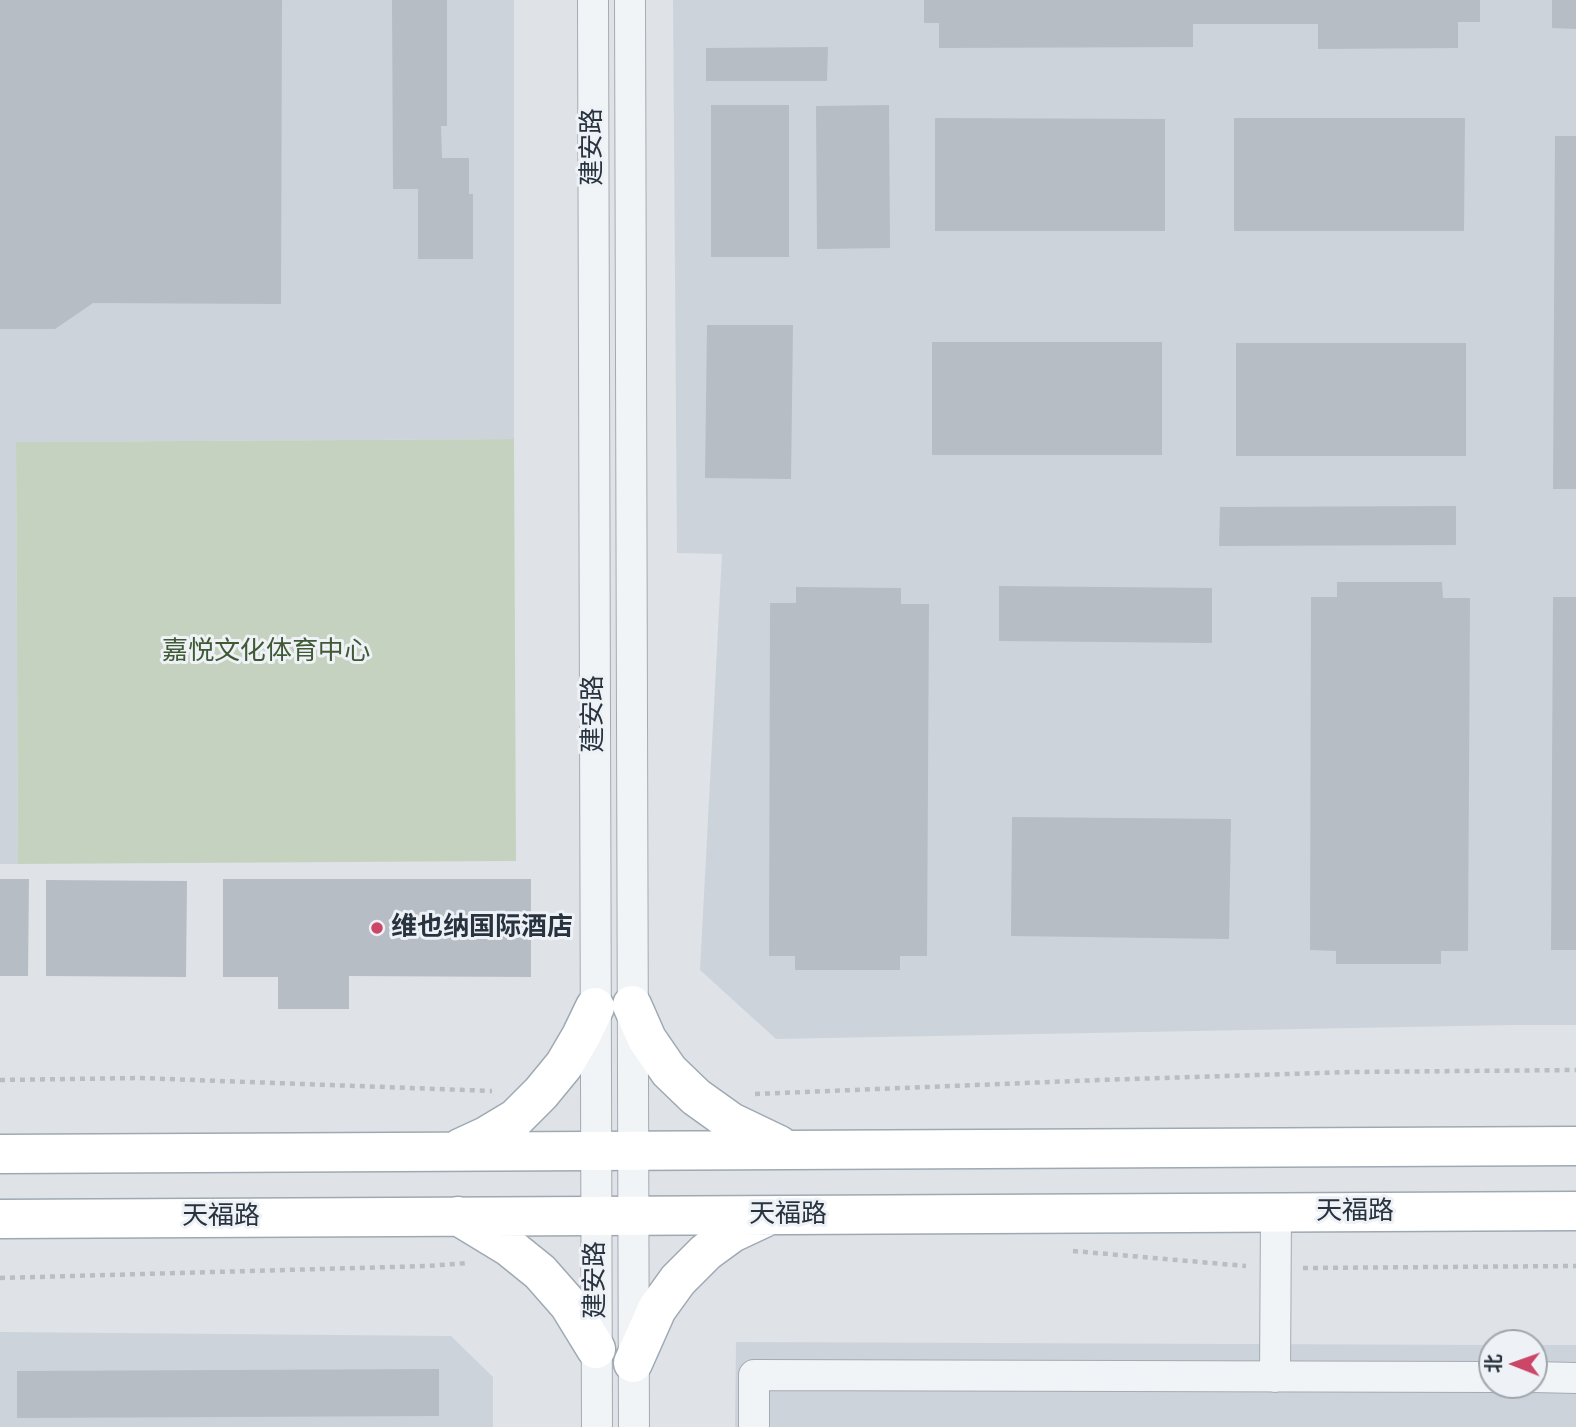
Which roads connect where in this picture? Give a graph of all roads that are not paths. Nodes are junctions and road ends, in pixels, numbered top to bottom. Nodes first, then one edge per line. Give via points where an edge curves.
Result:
1 (593, 0) edge
2 (630, 0) edge
3 (632, 1005) junction
4 (595, 1007) junction
5 (1576, 1146) edge
6 (788, 1149) junction
7 (454, 1151) junction
8 (614, 1151) junction
9 (0, 1154) edge
10 (1576, 1211) edge
11 (1276, 1213) junction
12 (615, 1215) junction
13 (770, 1215) junction
14 (458, 1216) junction
15 (0, 1219) edge
16 (596, 1349) junction
17 (634, 1363) junction
18 (1275, 1377) junction
19 (1478, 1377) edge
20 (1548, 1377) edge
21 (1576, 1378) edge
22 (597, 1427) edge
23 (634, 1427) edge
24 (754, 1427) edge

1 - 4 street, 建安路
2 - 3 street, 建安路
3 - 6 main road via 647,1039 669,1071 696,1097 731,1122
3 - 8 street, 建安路
4 - 7 main road via 564,1065 541,1093 516,1118
4 - 8 street, 建安路
5 - 6 main road
6 - 8 main road
7 - 8 main road
7 - 9 main road
8 - 12 street, 建安路
10 - 11 main road, 天福路
11 - 13 main road, 天福路
11 - 18 street
12 - 13 main road, 天福路
12 - 14 main road, 天福路
12 - 16 street, 建安路
12 - 17 street, 建安路
13 - 17 main road via 706,1252 678,1280 657,1309
14 - 15 main road, 天福路
14 - 16 main road via 540,1272 569,1305
16 - 22 street, 建安路
17 - 23 street, 建安路
18 - 19 street
18 - 24 street via 754,1375
20 - 21 street

